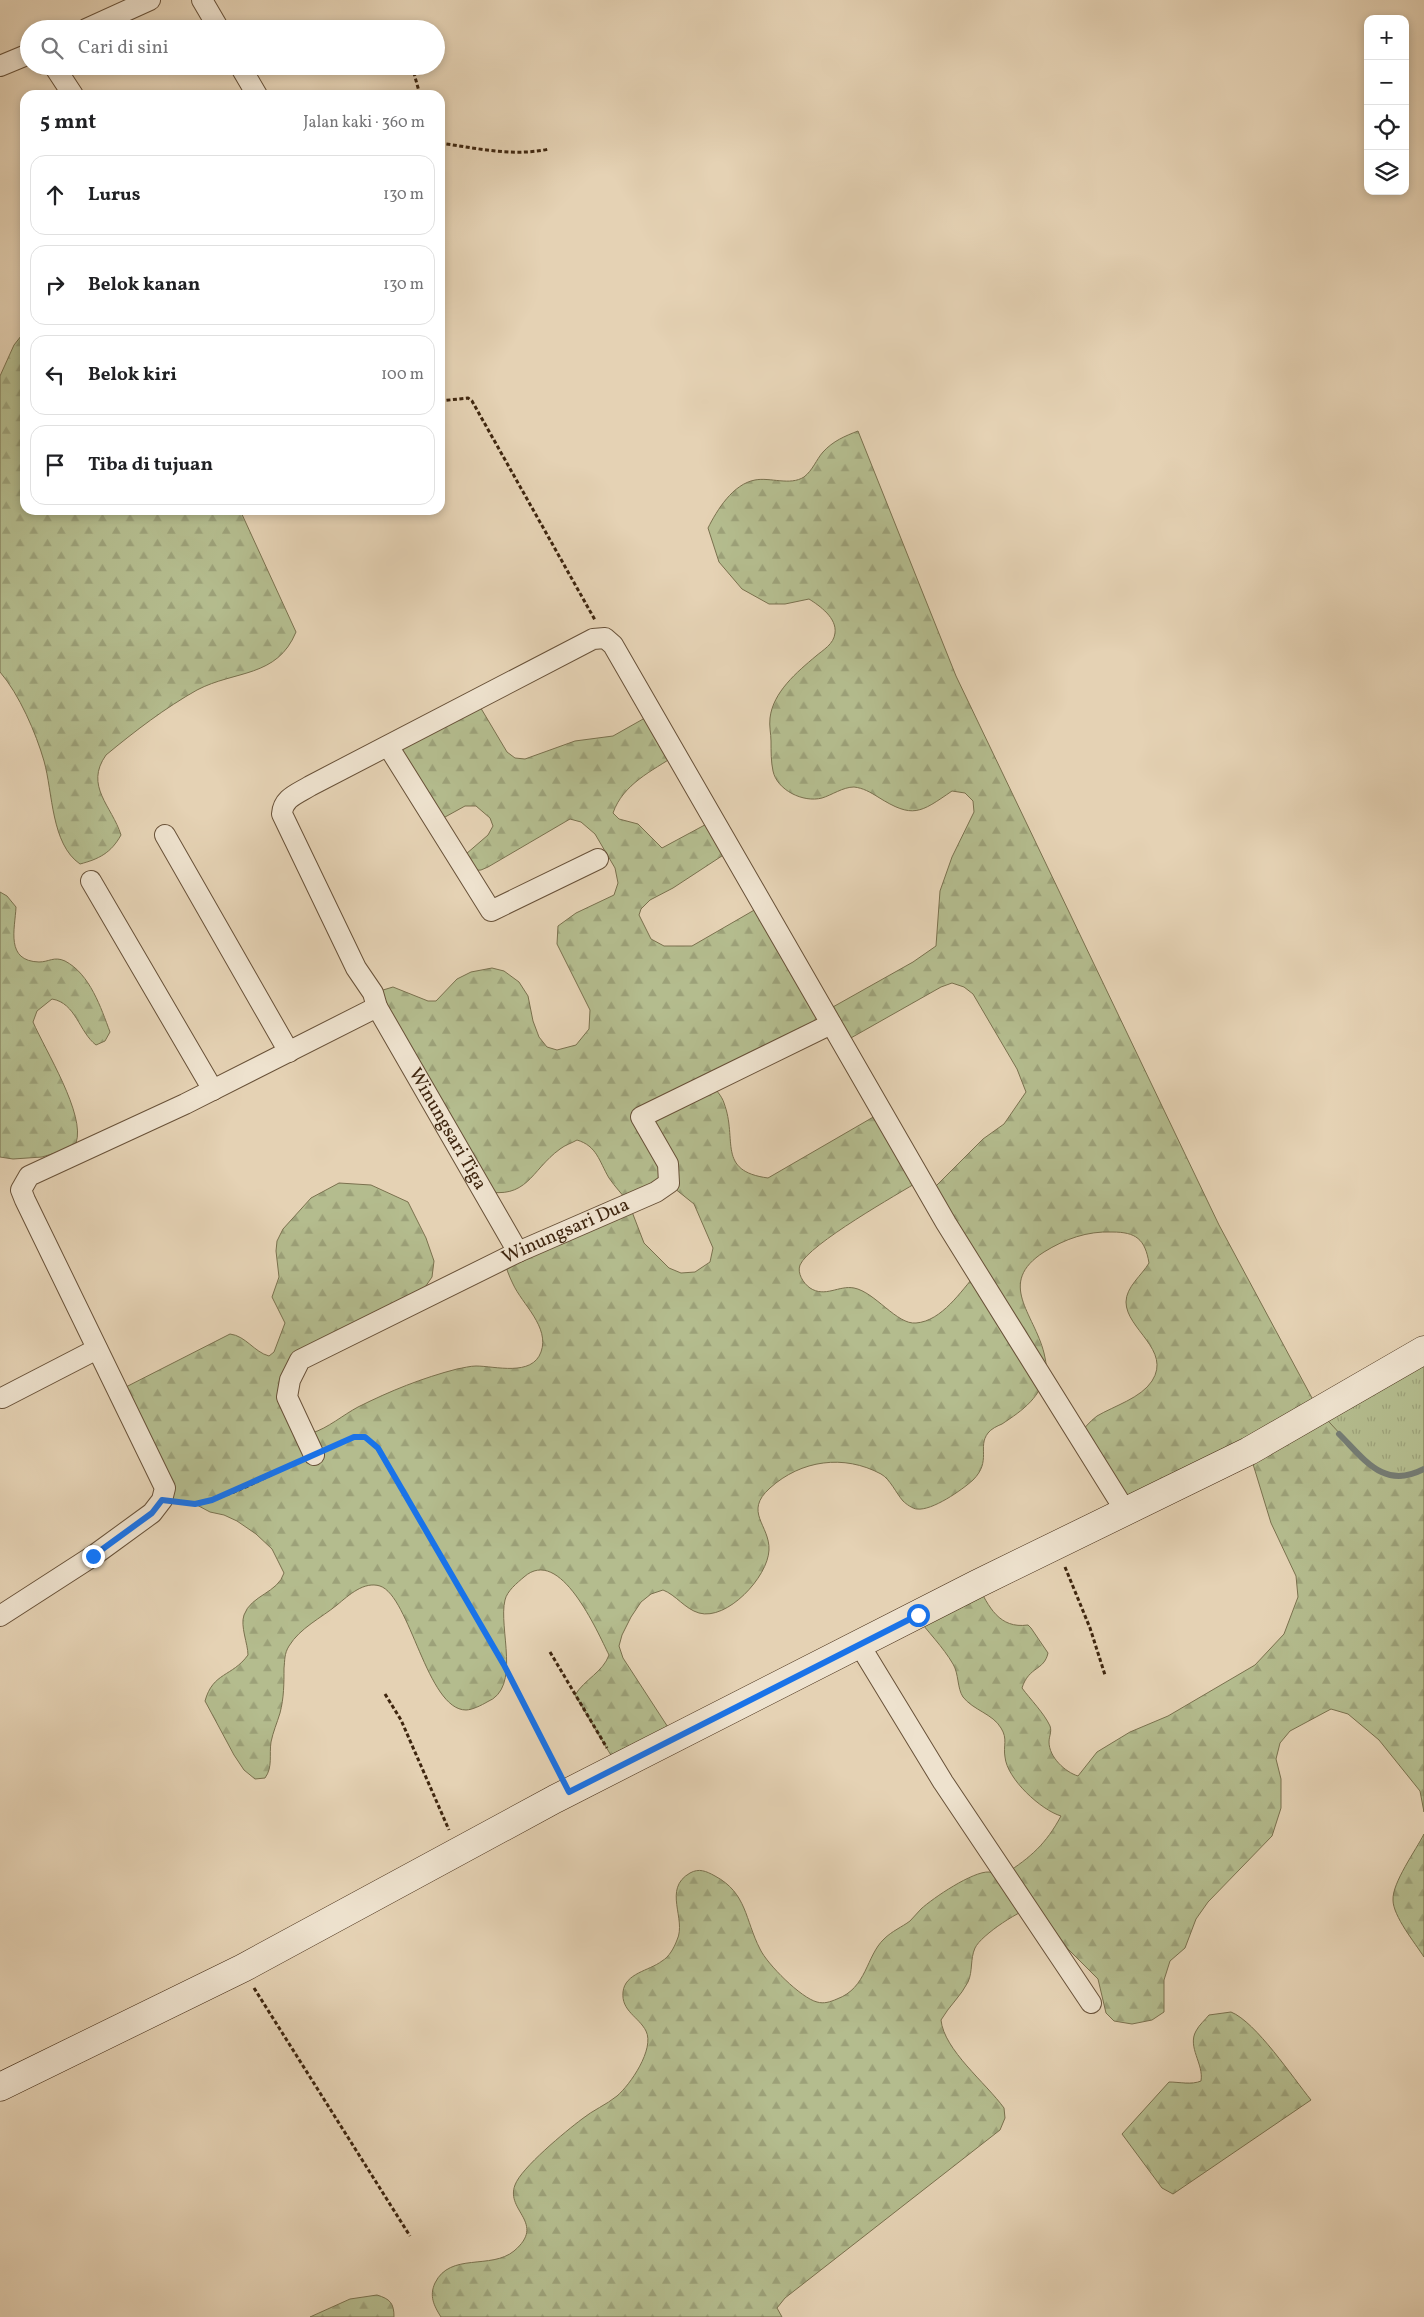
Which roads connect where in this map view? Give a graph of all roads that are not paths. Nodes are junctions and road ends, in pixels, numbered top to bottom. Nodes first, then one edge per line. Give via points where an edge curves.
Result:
1 (150, 0) edge
2 (202, 0) edge
3 (106, 20) edge
4 (214, 20) edge
5 (20, 58) edge
6 (0, 66) edge
7 (60, 75) edge
8 (245, 75) edge
9 (70, 90) edge
10 (253, 90) edge
11 (388, 746) junction
12 (165, 835) dead end
13 (598, 859) dead end
14 (91, 881) dead end
15 (377, 1006) junction
16 (832, 1024) junction
17 (289, 1052) junction
18 (213, 1090) junction
19 (518, 1252) junction
20 (98, 1349) junction
21 (1424, 1350) edge
22 (2, 1398) dead end
23 (314, 1455) road end
24 (1126, 1512) junction
25 (0, 1616) edge
26 (859, 1644) junction
27 (1091, 2003) dead end
28 (0, 2087) edge

1 - 3 street
2 - 4 street
5 - 6 street
7 - 9 street
8 - 10 street
11 - 13 street via 491,911
11 - 15 street, Winungsari Tiga via 288,799 282,806 282,814
11 - 16 street via 593,639 605,638 613,645
12 - 17 street
14 - 18 street
15 - 17 street
15 - 19 street, Winungsari Tiga
16 - 19 street, Winungsari Dua via 641,1116 668,1164 669,1184
16 - 24 street via 946,1223
17 - 18 street
18 - 20 street via 29,1176 21,1190
19 - 23 street, Winungsari Dua via 300,1360 290,1380 287,1397
20 - 22 street
20 - 25 street via 165,1488 162,1500 152,1513
21 - 24 street via 1249,1451
24 - 26 street
26 - 27 street via 943,1782
26 - 28 street via 569,1792 242,1968

